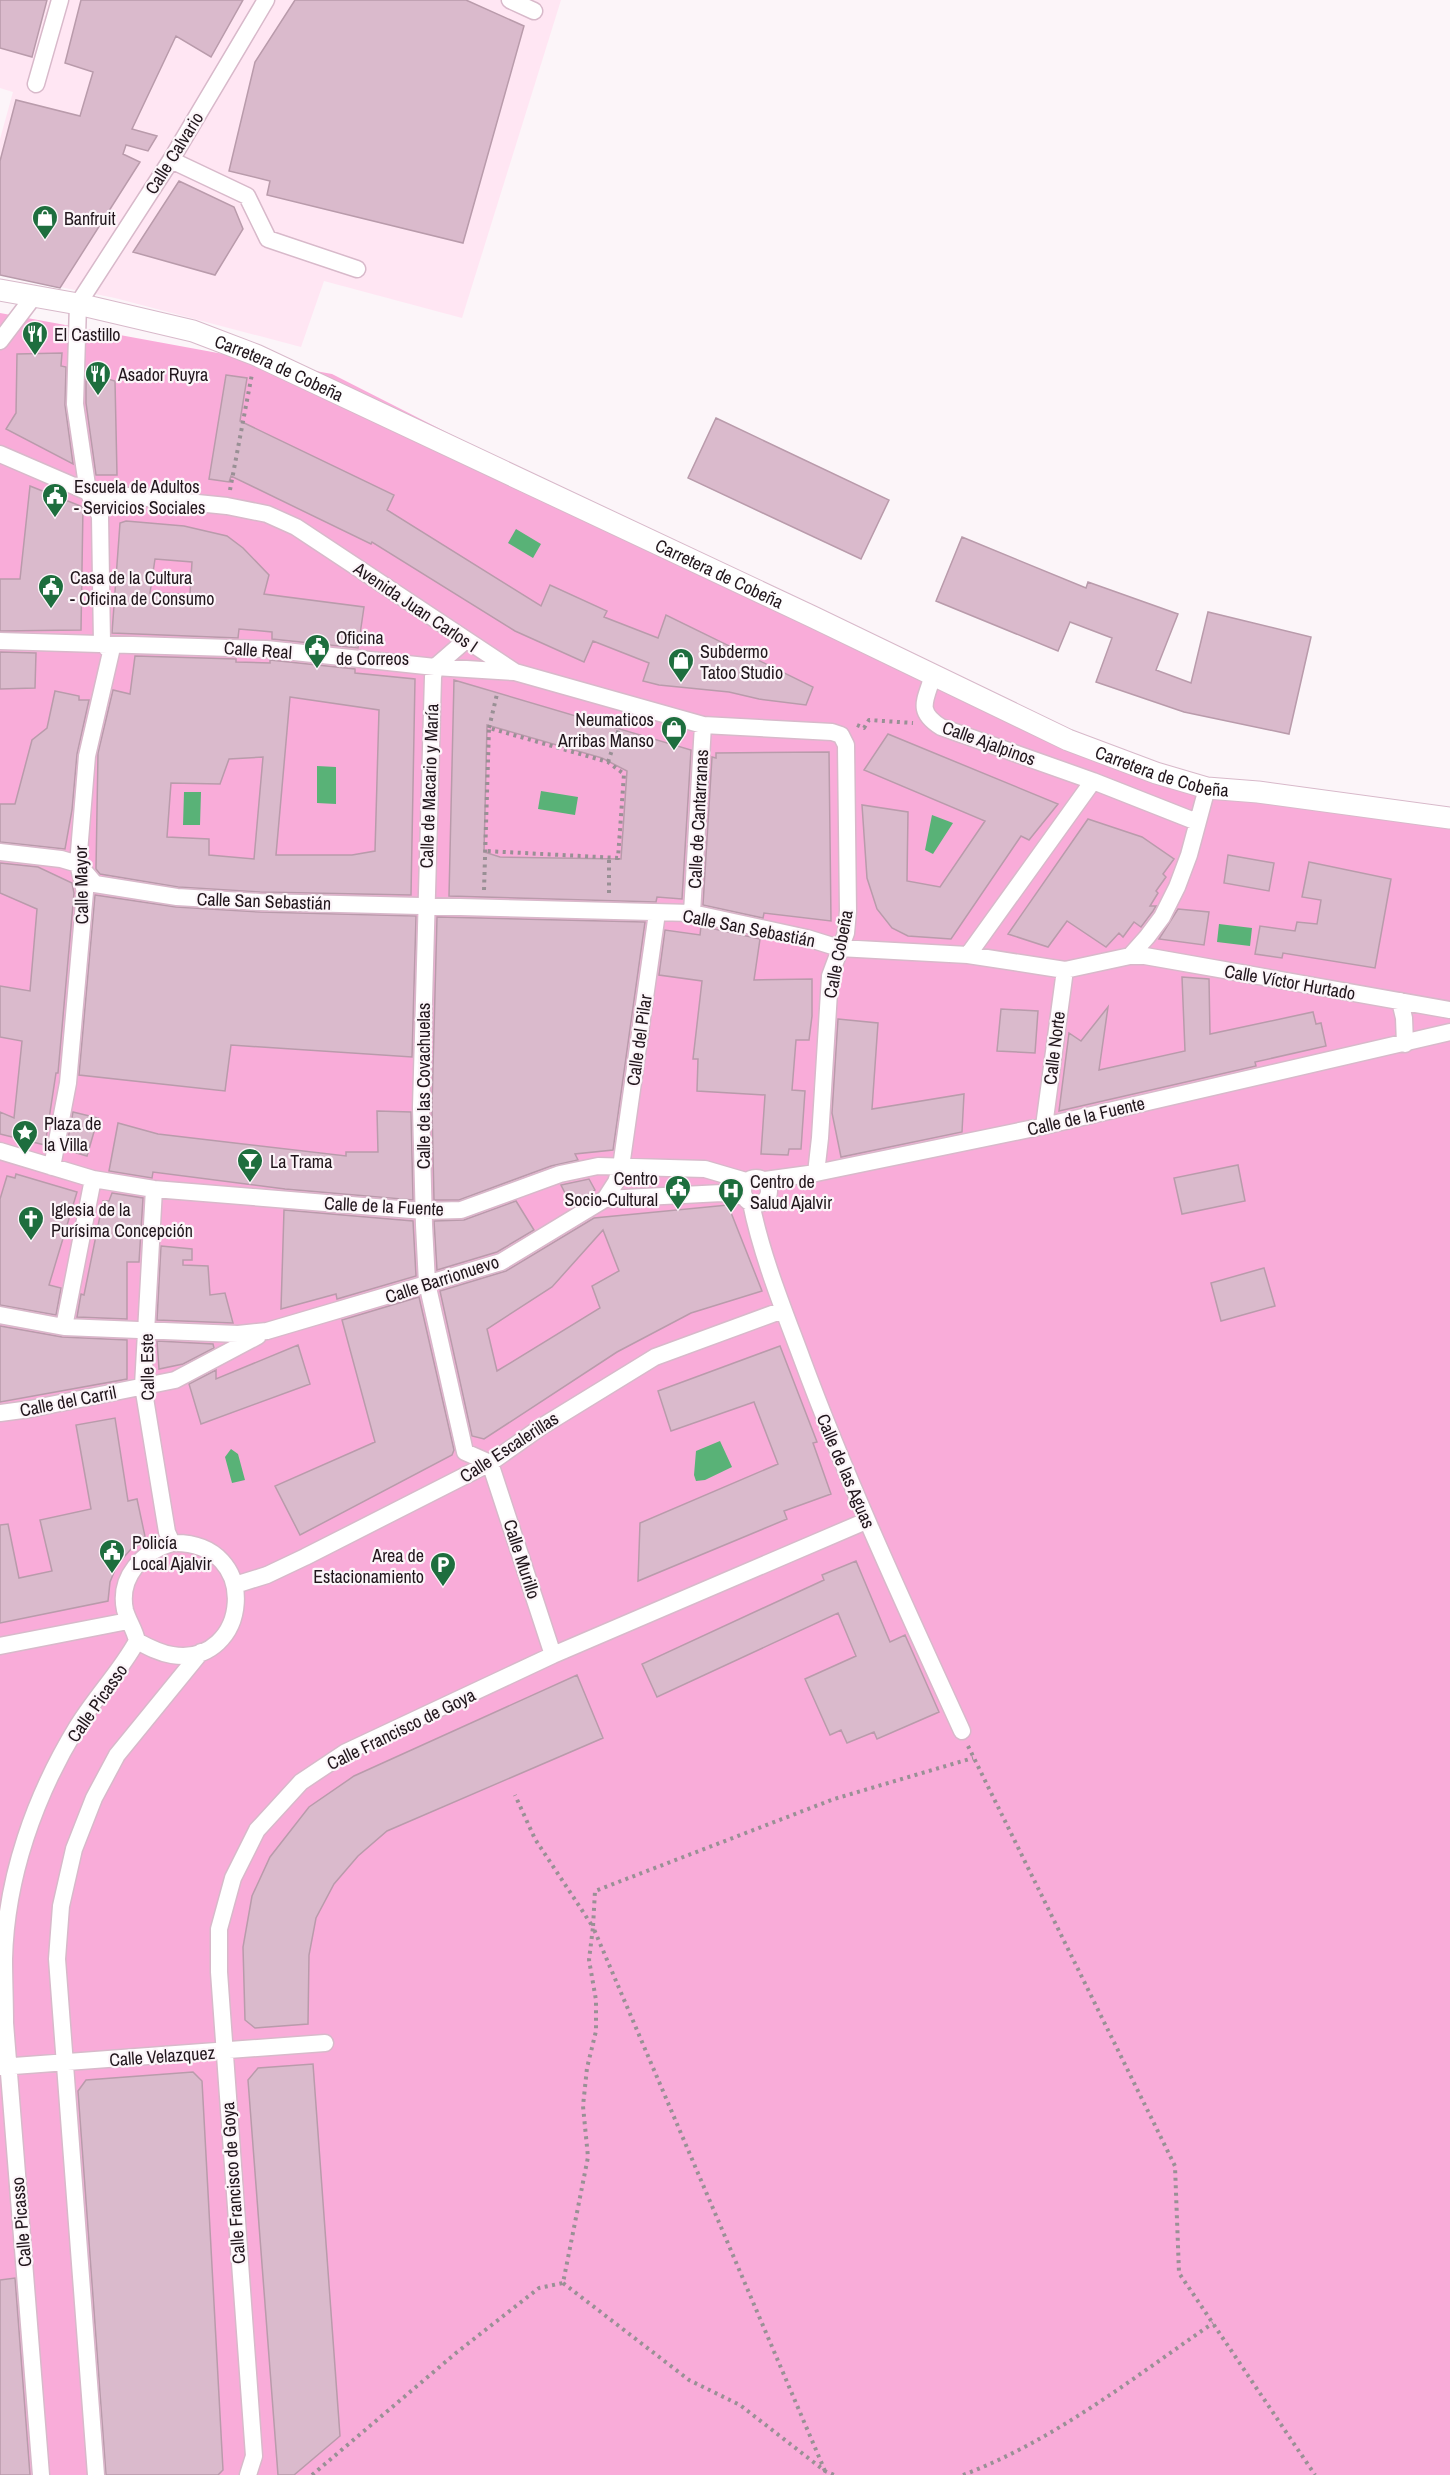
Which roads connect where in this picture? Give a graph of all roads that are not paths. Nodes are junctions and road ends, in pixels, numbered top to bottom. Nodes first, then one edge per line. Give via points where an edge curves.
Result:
1 (60, 0) edge
2 (266, 0) edge
3 (510, 0) edge
4 (534, 11) dead end
5 (36, 84) dead end
6 (171, 160) junction
7 (357, 269) dead end
8 (0, 290) edge
9 (34, 296) junction
10 (78, 304) junction
11 (0, 341) edge
12 (0, 454) edge
13 (88, 492) junction
14 (466, 640) junction
15 (0, 641) edge
16 (102, 643) junction
17 (435, 668) junction
18 (515, 672) junction
19 (933, 675) junction
20 (704, 725) junction
21 (845, 728) joint
22 (1093, 781) junction
23 (1207, 788) junction
24 (1450, 818) edge
25 (1197, 822) junction
26 (0, 852) edge
27 (78, 864) junction
28 (425, 905) junction
29 (657, 914) junction
30 (692, 914) junction
31 (839, 948) junction
32 (968, 955) junction
33 (1130, 956) junction
34 (1065, 970) junction
35 (1400, 1001) junction
36 (1450, 1010) edge
37 (1450, 1032) edge
38 (1405, 1044) junction
39 (1044, 1125) junction
40 (0, 1151) edge
41 (52, 1167) junction
42 (621, 1167) junction
43 (816, 1173) junction
44 (93, 1179) junction
45 (765, 1180) junction
46 (154, 1189) junction
47 (747, 1194) junction
48 (605, 1199) junction
49 (424, 1211) junction
50 (428, 1283) junction
51 (783, 1310) junction
52 (0, 1315) edge
53 (64, 1327) junction
54 (146, 1329) junction
55 (267, 1331) junction
56 (143, 1386) junction
57 (0, 1413) edge
58 (490, 1463) junction
59 (866, 1521) junction
60 (172, 1543) junction
61 (235, 1586) junction
62 (128, 1620) junction
63 (137, 1641) junction
64 (0, 1646) edge
65 (201, 1652) junction
66 (553, 1655) junction
67 (962, 1731) road end
68 (325, 2043) dead end
69 (223, 2051) junction
70 (64, 2063) junction
71 (4, 2067) edge
72 (41, 2475) edge
73 (96, 2475) edge
74 (248, 2475) edge

1 - 5 street
2 - 6 street, Calle Calvario
3 - 4 street
6 - 7 street via 247,196 268,239
6 - 10 street, Calle Calvario
8 - 9 street, Carretera de Cobeña
9 - 10 street, Carretera de Cobeña
9 - 11 street
10 - 13 street via 75,404
10 - 19 street, Carretera de Cobeña via 193,331 256,355
12 - 13 street, Avenida Juan Carlos I
13 - 14 street, Avenida Juan Carlos I via 227,506 267,514 296,526
13 - 16 street via 100,516
14 - 17 street
14 - 18 street, Avenida Juan Carlos I
15 - 16 street, Calle Real
16 - 17 street, Calle Real via 266,649
16 - 27 street, Calle Mayor via 111,652 87,756
17 - 18 street, Calle Real
17 - 28 street, Calle de Macario y María
18 - 20 street, Avenida Juan Carlos I
19 - 22 street, Calle Ajalpinos via 924,707 928,719
19 - 23 street, Carretera de Cobeña via 1068,740
20 - 21 street, Avenida Juan Carlos I via 832,732
20 - 30 street, Calle de Cantarranas
21 - 31 street, Calle Cobeña via 848,911 846,933
22 - 25 street, Calle Ajalpinos
22 - 32 street
23 - 24 street, Carretera de Cobeña
23 - 25 street
25 - 33 street via 1177,887 1162,917
26 - 27 street
27 - 28 street, Calle San Sebastián via 94,884 177,897
27 - 41 street, Calle Mayor via 85,892 79,963 68,1083
28 - 29 street, Calle San Sebastián
28 - 49 street, Calle de las Covachuelas via 421,1108
29 - 30 street, Calle San Sebastián
29 - 42 street, Calle del Pilar
30 - 31 street, Calle San Sebastián
31 - 32 street, Calle San Sebastián
31 - 43 street, Calle Cobeña via 830,976
32 - 34 street, Calle San Sebastián
33 - 34 street, Calle San Sebastián
33 - 35 street, Calle Víctor Hurtado
34 - 39 street, Calle Norte
35 - 36 street, Calle Víctor Hurtado
35 - 38 street
37 - 38 street, Calle de la Fuente
38 - 39 street, Calle de la Fuente
39 - 43 street, Calle de la Fuente
40 - 41 street
41 - 44 street, Calle de la Fuente
42 - 47 street, Calle de la Fuente via 705,1169
42 - 48 street
42 - 49 street, Calle de la Fuente via 598,1166 560,1174 461,1210
43 - 45 street, Calle de la Fuente
44 - 46 street, Calle de la Fuente
44 - 53 street
45 - 47 street via 755,1177
45 - 47 street via 770,1188 760,1204
46 - 49 street, Calle de la Fuente
46 - 54 street, Calle Este
47 - 48 street
47 - 51 street, Calle de las Aguas
48 - 50 street, Calle Barrionuevo via 501,1262
49 - 50 street, Calle de las Covachuelas
50 - 55 street, Calle Barrionuevo
50 - 58 street, Calle de las Covachuelas via 465,1452
51 - 58 street, Calle Escalerillas via 655,1358 541,1426
51 - 59 street, Calle de las Aguas
52 - 53 street
53 - 54 street
54 - 55 street via 238,1334
54 - 56 street, Calle Este
55 - 56 street, Calle del Carril via 175,1380
56 - 57 street, Calle del Carril
56 - 60 street, Calle Este
58 - 61 street, Calle Escalerillas via 305,1557
58 - 66 street, Calle Murillo
59 - 66 street, Calle Francisco de Goya
59 - 67 street, Calle de las Aguas
60 - 61 street via 211,1551 229,1570
60 - 62 street via 149,1552 132,1571 124,1596
61 - 65 street via 232,1623 224,1635
62 - 63 street
62 - 64 street
63 - 65 street via 172,1655
63 - 71 street, Calle Picasso via 78,1725 50,1775 25,1836 11,1899 4,1957
65 - 70 street via 117,1755 94,1798 74,1849 61,1906 57,1959
66 - 69 street, Calle Francisco de Goya via 346,1752 301,1782 257,1830 233,1878 219,1929
68 - 69 street, Calle Velazquez
69 - 70 street, Calle Velazquez
69 - 74 street, Calle Francisco de Goya via 254,2456
70 - 71 street, Calle Velazquez
70 - 73 street
71 - 72 street, Calle Picasso

